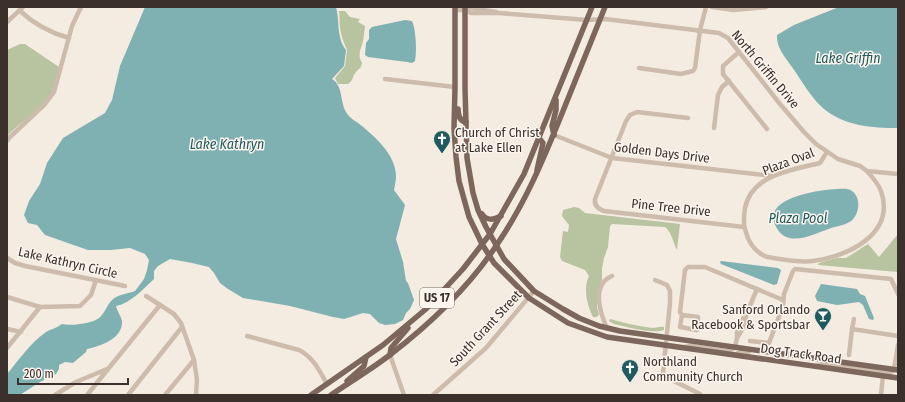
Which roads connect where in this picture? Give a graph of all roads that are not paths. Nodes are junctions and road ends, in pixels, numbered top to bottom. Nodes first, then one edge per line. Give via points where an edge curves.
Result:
1 (81, 7) edge
2 (592, 7) edge
3 (605, 7) edge
4 (706, 7) edge
5 (712, 7) edge
6 (766, 7) edge
7 (455, 8) edge
8 (466, 8) edge
9 (480, 8) edge
10 (22, 9) edge
11 (499, 13) junction
12 (600, 19) junction
13 (587, 20) junction
14 (7, 22) edge
15 (700, 30) junction
16 (69, 38) junction
17 (739, 52) junction
18 (639, 68) dead end
19 (386, 79) dead end
20 (729, 81) junction
21 (455, 87) junction
22 (556, 96) junction
23 (688, 118) dead end
24 (466, 122) junction
25 (714, 128) dead end
26 (767, 129) dead end
27 (554, 135) junction
28 (539, 138) junction
29 (7, 141) edge
30 (827, 152) junction
31 (612, 158) junction
32 (867, 171) junction
33 (898, 174) edge
34 (772, 176) junction
35 (534, 180) junction
36 (478, 210) junction
37 (501, 216) junction
38 (744, 227) junction
39 (490, 234) junction
40 (482, 244) junction
41 (496, 246) junction
42 (489, 256) junction
43 (7, 258) edge
44 (612, 276) dead end
45 (96, 280) junction
46 (655, 280) dead end
47 (125, 286) dead end
48 (757, 289) junction
49 (534, 291) junction
50 (898, 294) edge
51 (146, 296) dead end
52 (7, 297) edge
53 (529, 298) junction
54 (783, 300) junction
55 (160, 305) junction
56 (40, 307) junction
57 (682, 315) junction
58 (415, 318) junction
59 (854, 319) dead end
60 (182, 327) junction
61 (607, 328) junction
62 (7, 329) edge
63 (852, 329) junction
64 (21, 332) junction
65 (247, 336) dead end
66 (898, 336) edge
67 (667, 338) junction
68 (750, 341) dead end
69 (666, 345) junction
70 (898, 345) edge
71 (680, 347) junction
72 (735, 347) junction
73 (7, 348) edge
74 (734, 354) junction
75 (849, 354) dead end
76 (390, 355) junction
77 (366, 357) junction
78 (818, 359) junction
79 (194, 360) junction
80 (815, 366) junction
81 (109, 368) junction
82 (896, 369) edge
83 (883, 376) junction
84 (898, 378) edge
85 (327, 384) junction
86 (340, 389) junction
87 (700, 394) dead end
88 (55, 395) edge
89 (87, 395) edge
90 (128, 395) edge
91 (165, 395) edge
92 (196, 395) edge
93 (311, 395) edge
94 (318, 395) edge
95 (331, 395) edge
96 (404, 395) edge
97 (433, 395) edge
98 (881, 395) edge

1 - 16 street
2 - 13 main road, US 17
3 - 12 main road, US 17
4 - 15 street
5 - 6 street via 734,10
7 - 8 street
7 - 21 main road
8 - 9 street
8 - 11 street via 471,13
8 - 24 main road, Dog Track Road
9 - 11 street
10 - 14 street
10 - 16 street via 28,18 58,35
11 - 13 street, North Griffin Drive
12 - 13 street, North Griffin Drive
12 - 15 street, North Griffin Drive
12 - 27 main road, US 17
13 - 22 main road, US 17
15 - 17 street, North Griffin Drive via 725,35
15 - 18 street via 695,68 691,72 681,74
16 - 29 street via 57,85 50,98
17 - 20 street via 723,66 723,74
17 - 30 street, North Griffin Drive via 804,132
19 - 21 street
20 - 25 street via 718,95
20 - 26 street
21 - 24 main road via 458,94 458,116
21 - 40 main road, Dog Track Road via 454,128 459,181 469,217
22 - 27 main road via 552,126
22 - 28 main road, US 17
23 - 31 street via 637,112 630,115
24 - 36 main road, Dog Track Road via 469,175
27 - 31 street, Golden Days Drive
27 - 35 main road, US 17
28 - 35 main road via 543,145
28 - 37 main road, US 17 via 524,174
30 - 32 street, North Griffin Drive
30 - 34 street, Plaza Oval via 820,163
31 - 34 street, Golden Days Drive
31 - 38 street, Pine Tree Drive via 595,200 599,210
32 - 33 street, North Griffin Drive
32 - 38 street, Plaza Oval via 883,199 882,216 868,239 853,250 813,261 767,257 756,251 746,236
34 - 38 street, Plaza Oval via 758,185 748,197 744,210
35 - 41 main road, US 17
36 - 37 main road via 489,220
36 - 39 main road, Dog Track Road
37 - 39 main road, US 17
39 - 40 main road, US 17
39 - 41 main road, Dog Track Road
40 - 42 main road, Dog Track Road
40 - 58 main road, US 17 via 448,286
41 - 42 main road, US 17
41 - 49 main road, Dog Track Road via 504,259
42 - 53 main road, Dog Track Road
42 - 76 main road, US 17 via 447,305
43 - 45 street, Lake Kathryn Circle via 25,266
44 - 61 street via 606,280 600,293 601,314
45 - 47 street, Lake Kathryn Circle
45 - 56 street via 91,295 80,306
46 - 67 street via 666,285 670,291
48 - 54 street
48 - 57 street via 705,267 688,267 685,270 680,312
48 - 72 street via 737,332
49 - 53 street, South Grant Street
49 - 61 main road, Dog Track Road via 563,310
50 - 54 street via 891,280 797,269 793,271
51 - 55 street
52 - 56 street
53 - 69 main road, Dog Track Road via 568,323 600,335
53 - 97 street, South Grant Street via 486,348
54 - 68 street via 769,343
55 - 60 street via 174,314
55 - 81 street
56 - 64 street
57 - 57 street via 680,327 697,330 698,317
58 - 76 main road via 393,345
58 - 77 main road, US 17 via 402,331
59 - 63 street
60 - 79 street
60 - 90 street
61 - 67 main road, Dog Track Road
62 - 64 street
63 - 66 street
63 - 75 street
64 - 73 street
65 - 85 street via 305,353 314,361
67 - 69 street
67 - 72 main road, Dog Track Road
69 - 71 main road, Dog Track Road
69 - 87 street via 664,374
70 - 82 street
71 - 72 street via 726,351
71 - 74 main road, Dog Track Road
72 - 78 main road, Dog Track Road
74 - 78 street via 745,351
74 - 80 main road, Dog Track Road
76 - 86 main road, US 17
76 - 96 street
77 - 85 main road, US 17
77 - 86 main road via 364,366
78 - 82 main road, Dog Track Road
79 - 91 street
79 - 92 street
80 - 82 street via 822,364 890,373
80 - 83 main road, Dog Track Road
81 - 88 street via 76,382
81 - 89 street
83 - 84 main road, Dog Track Road
83 - 98 street
85 - 93 main road, US 17
85 - 94 main road
86 - 95 main road, US 17

